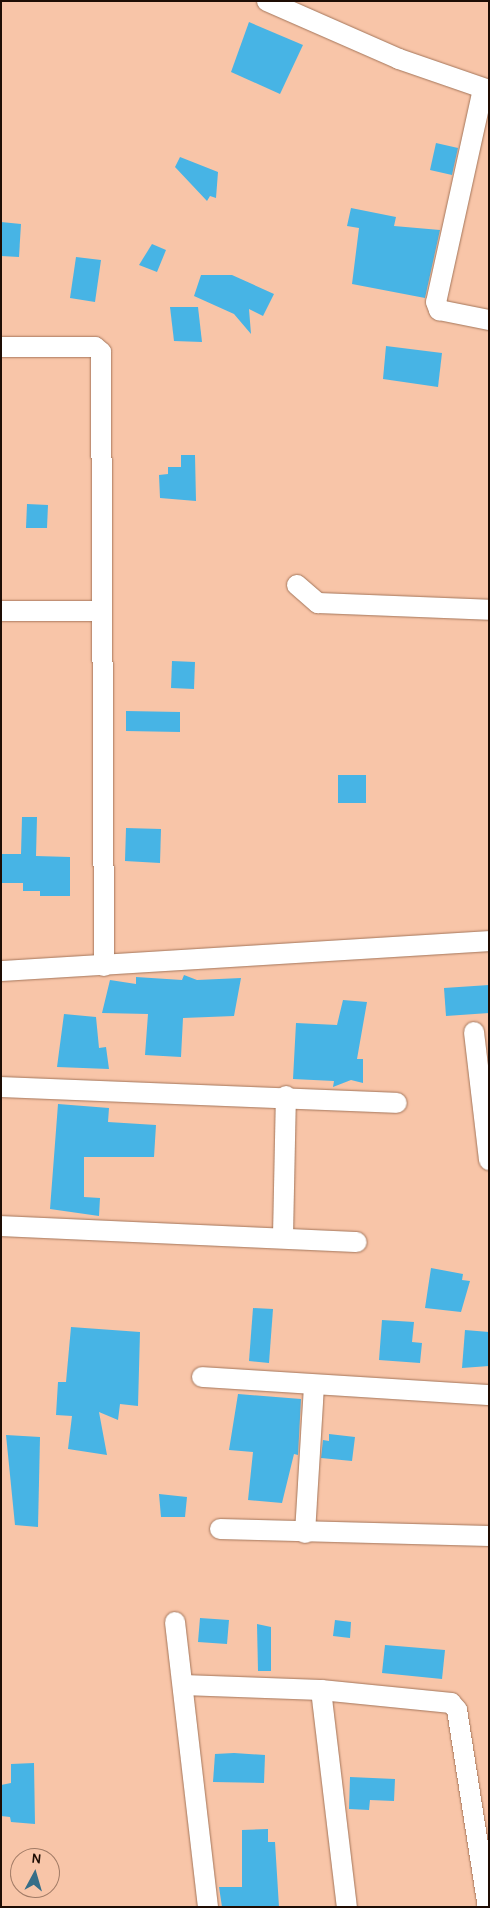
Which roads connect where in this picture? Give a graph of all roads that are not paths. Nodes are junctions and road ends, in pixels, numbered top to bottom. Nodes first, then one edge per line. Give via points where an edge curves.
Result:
1 (267, 1) edge
2 (486, 89) edge
3 (489, 320) edge
4 (1, 348) edge
5 (297, 585) dead end
6 (489, 610) edge
7 (1, 611) edge
8 (102, 611) junction
9 (489, 941) edge
10 (104, 966) junction
11 (1, 971) edge
12 (474, 1032) dead end
13 (1, 1087) edge
14 (485, 1090) edge
15 (286, 1096) junction
16 (397, 1103) dead end
17 (489, 1160) edge
18 (1, 1226) edge
19 (283, 1236) junction
20 (357, 1242) dead end
21 (202, 1377) dead end
22 (314, 1385) junction
23 (489, 1395) edge
24 (220, 1529) dead end
25 (305, 1533) junction
26 (489, 1536) edge
27 (175, 1622) dead end
28 (183, 1685) junction
29 (321, 1690) junction
30 (208, 1907) edge
31 (347, 1907) edge
32 (488, 1907) edge

1 - 2 street via 399,59
2 - 3 street via 436,302 439,310
4 - 8 street via 96,347 102,352
5 - 6 street via 318,603
7 - 8 street
8 - 10 street
9 - 10 street
10 - 11 street
12 - 14 street
13 - 15 street
14 - 17 street
15 - 16 street
15 - 19 street
18 - 19 street
19 - 20 street
21 - 22 street
22 - 23 street
22 - 25 street
24 - 25 street
25 - 26 street
27 - 28 street
28 - 29 street
28 - 30 street
29 - 31 street
29 - 32 street via 451,1704 457,1710

